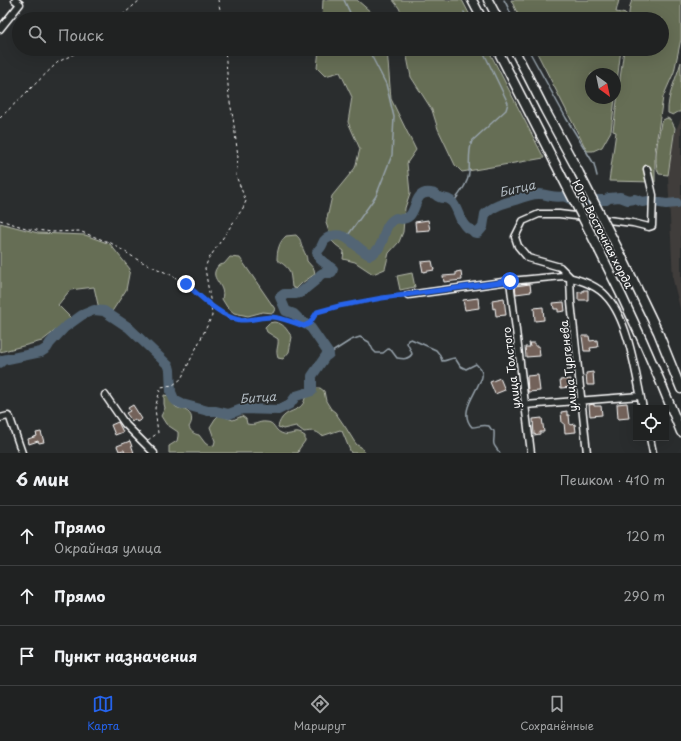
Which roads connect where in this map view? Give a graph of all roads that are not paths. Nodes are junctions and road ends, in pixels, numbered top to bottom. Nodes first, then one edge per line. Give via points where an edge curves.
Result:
1 (15, 0) edge
2 (472, 0) edge
3 (488, 0) edge
4 (14, 12) edge
5 (478, 12) edge
6 (494, 12) edge
7 (12, 14) edge
8 (0, 29) edge
9 (501, 56) edge
10 (518, 56) edge
11 (648, 169) dead end
12 (570, 277) junction
13 (510, 281) junction
14 (408, 295) road end
15 (681, 389) edge
16 (105, 396) dead end
17 (640, 396) junction
18 (582, 401) junction
19 (525, 405) junction
20 (642, 405) edge
21 (0, 418) edge
22 (681, 432) edge
23 (651, 441) edge
24 (152, 452) edge
25 (22, 453) edge
26 (531, 453) edge
27 (588, 453) edge
28 (653, 453) edge

1 - 4 street via 20,4
2 - 5 main road
3 - 6 main road
7 - 8 street
9 - 22 main road, Юго-Восточная хорда, bridge via 624,300
10 - 15 main road, Юго-Восточная хорда, bridge via 620,253 658,332
11 - 12 street via 653,195 652,226 559,214 539,214 523,221 515,237 518,246 528,258 560,268
12 - 13 street
12 - 17 street via 595,287 607,296 615,307 629,343
12 - 18 street, улица Тургенева
13 - 14 street
13 - 19 street, улица Толстого
16 - 24 street via 125,424
17 - 18 street
17 - 20 street
18 - 19 street
18 - 27 street, улица Тургенева
19 - 26 street, улица Толстого
21 - 25 street via 10,418
23 - 28 street

